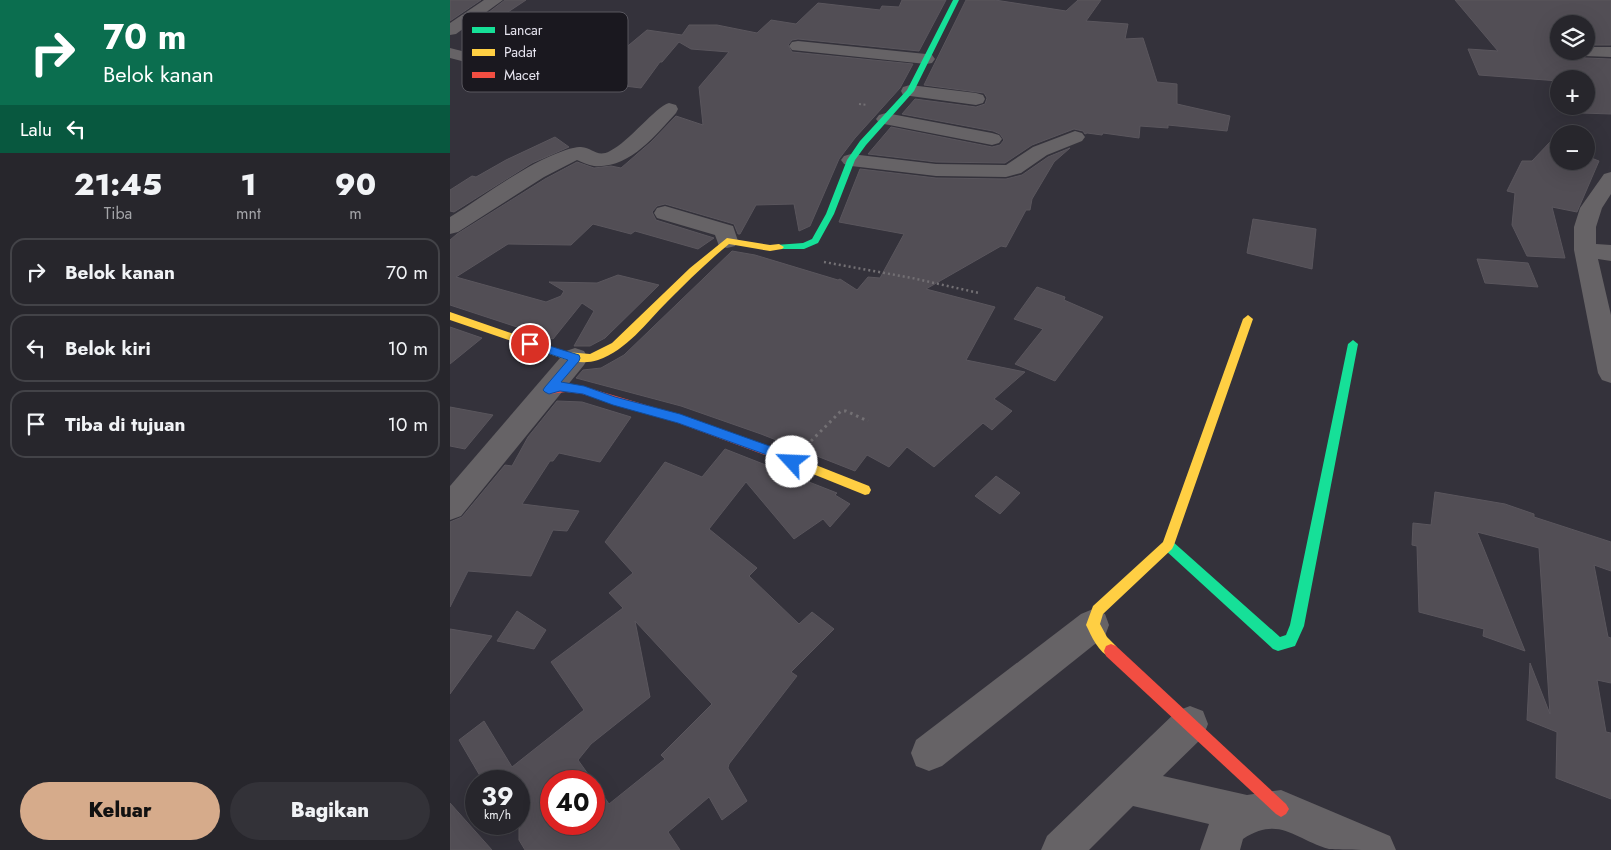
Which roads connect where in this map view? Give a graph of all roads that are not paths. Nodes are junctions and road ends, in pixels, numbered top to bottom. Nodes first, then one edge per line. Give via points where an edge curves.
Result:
1 (495, 0) edge
2 (956, 0) edge
3 (477, 12) edge
4 (462, 22) edge
5 (450, 30) edge
6 (798, 46) dead end
7 (1595, 52) edge
8 (1611, 52) edge
9 (926, 59) junction
10 (910, 91) junction
11 (976, 99) dead end
12 (669, 109) dead end
13 (886, 119) junction
14 (1075, 137) dead end
15 (992, 139) dead end
16 (851, 160) junction
17 (1611, 178) edge
18 (665, 213) dead end
19 (450, 227) edge
20 (727, 241) junction
21 (1585, 250) junction
22 (1611, 253) edge
23 (450, 316) edge
24 (1248, 318) dead end
25 (1353, 344) dead end
26 (575, 358) junction
27 (1611, 372) edge
28 (549, 390) junction
29 (865, 490) dead end
30 (450, 507) edge
31 (1168, 545) junction
32 (1093, 625) junction
33 (1190, 724) junction
34 (929, 753) dead end
35 (1126, 786) junction
36 (1264, 811) junction
37 (1061, 850) edge
38 (1220, 850) edge
39 (1376, 850) edge

1 - 3 street
2 - 9 street
4 - 5 street
6 - 9 street
7 - 8 street
9 - 10 street
10 - 11 street
10 - 13 street
12 - 19 street via 646,134 619,154 595,161 581,153 568,156
13 - 15 street
13 - 16 street
14 - 16 street via 1040,151 1006,171 936,170
16 - 20 street via 822,231 815,240 804,246 770,248
17 - 21 street via 1591,208 1585,227
18 - 20 street via 725,231
20 - 26 street via 698,265 630,334 598,356
21 - 22 street
21 - 27 street
23 - 26 street
24 - 31 street
25 - 31 street via 1297,626 1290,641 1278,644
26 - 28 street
28 - 29 street via 560,386 584,390 680,419
28 - 30 street
31 - 32 street via 1098,610
32 - 33 street via 1102,642
32 - 34 street
33 - 35 street
33 - 36 street
35 - 36 street
35 - 37 street
36 - 38 street via 1229,824
36 - 39 street

